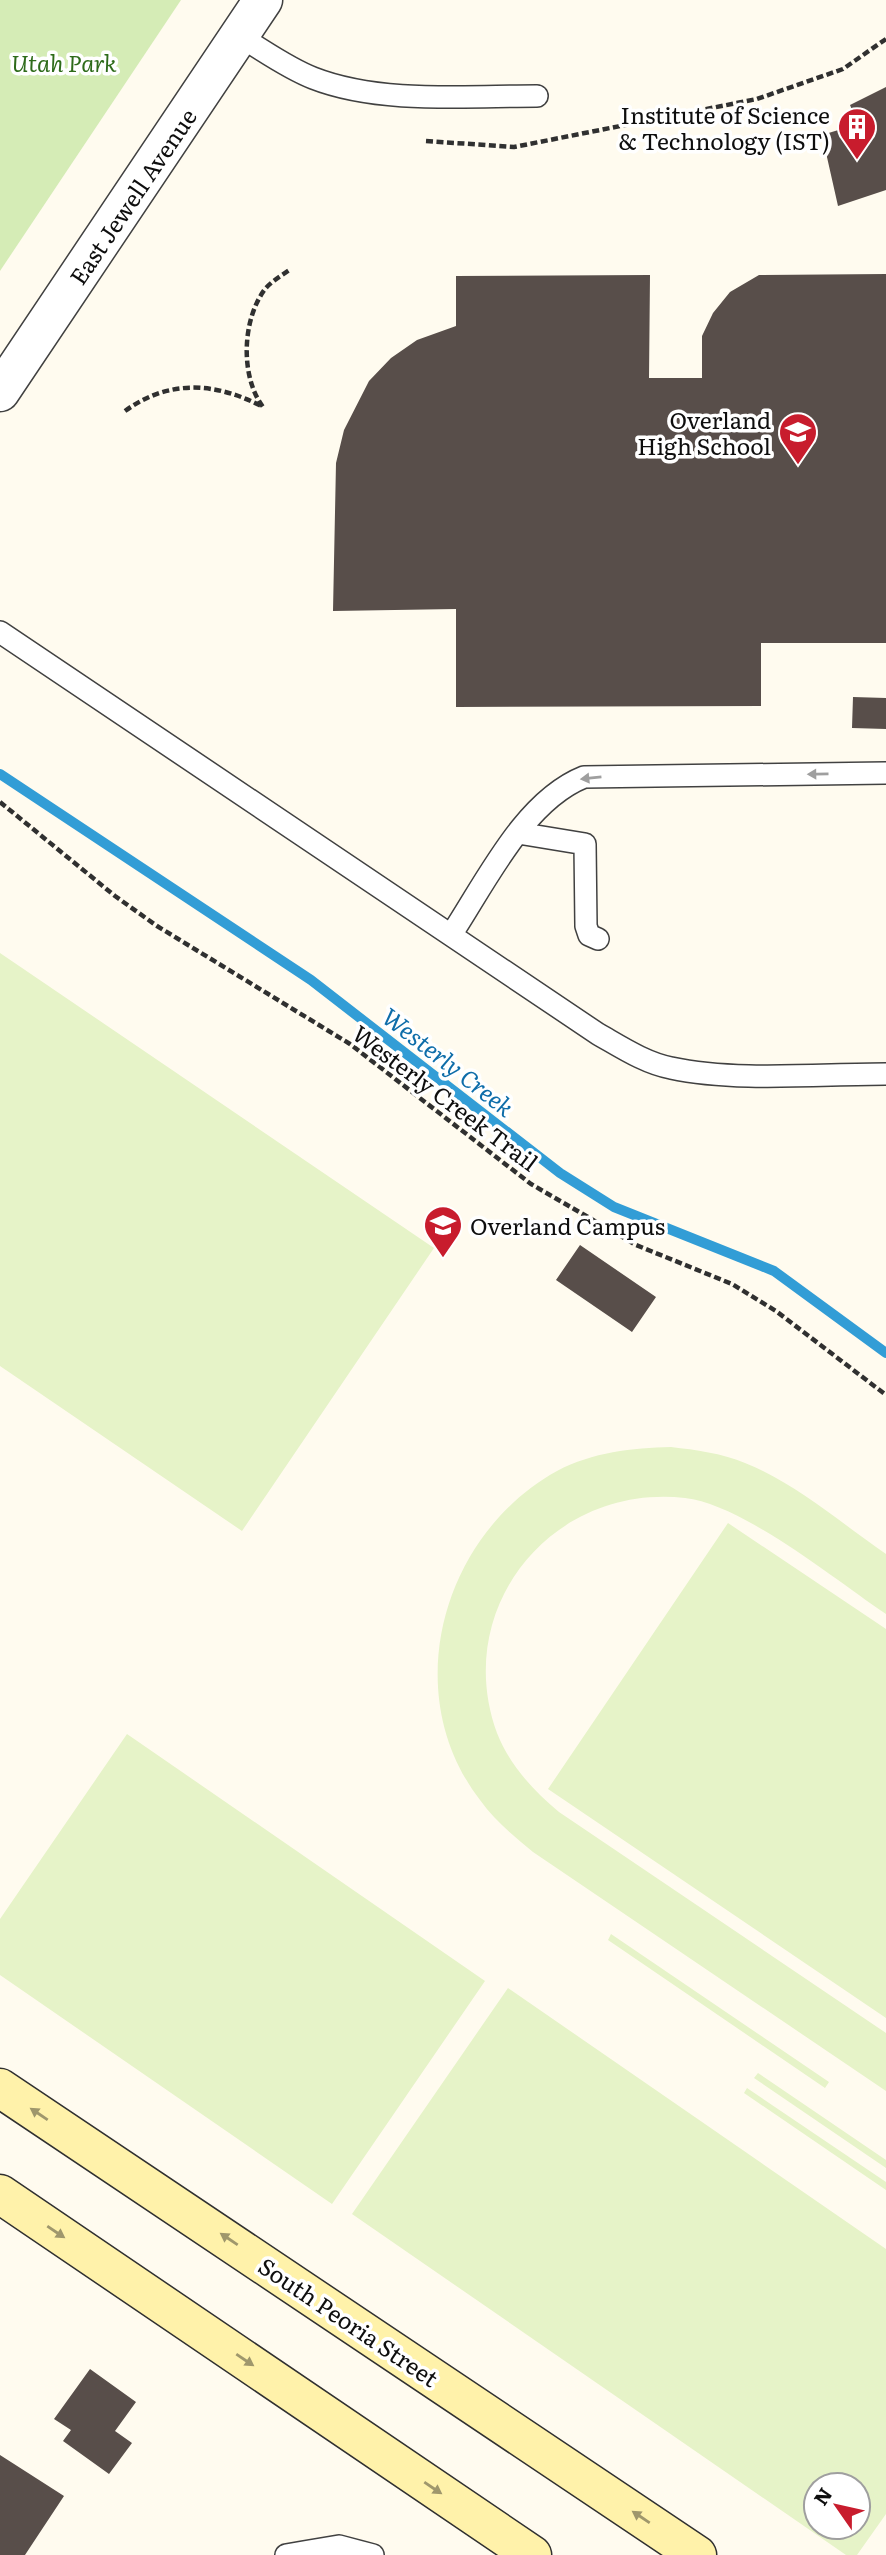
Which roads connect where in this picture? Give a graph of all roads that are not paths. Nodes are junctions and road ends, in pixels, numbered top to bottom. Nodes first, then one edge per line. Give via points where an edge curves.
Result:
1 (263, 0) edge
2 (239, 36) junction
3 (537, 96) dead end
4 (0, 392) edge
5 (0, 632) edge
6 (886, 773) edge
7 (518, 833) junction
8 (451, 935) junction
9 (598, 939) dead end
10 (886, 1074) edge
11 (0, 2088) edge
12 (0, 2194) edge
13 (286, 2555) edge
14 (373, 2555) edge
15 (532, 2555) edge
16 (697, 2555) edge

1 - 2 street, East Jewell Avenue
2 - 3 lane via 301,73 338,86 424,96
2 - 4 street, East Jewell Avenue
5 - 8 lane
6 -> 7 lane via 584,777 563,785 544,801
7 - 8 lane
7 - 9 lane via 585,844 586,926 589,935
8 - 10 lane via 598,1034 669,1068 715,1074
16 -> 11 main road, South Peoria Street
12 -> 15 main road
13 - 14 lane via 340,2546

